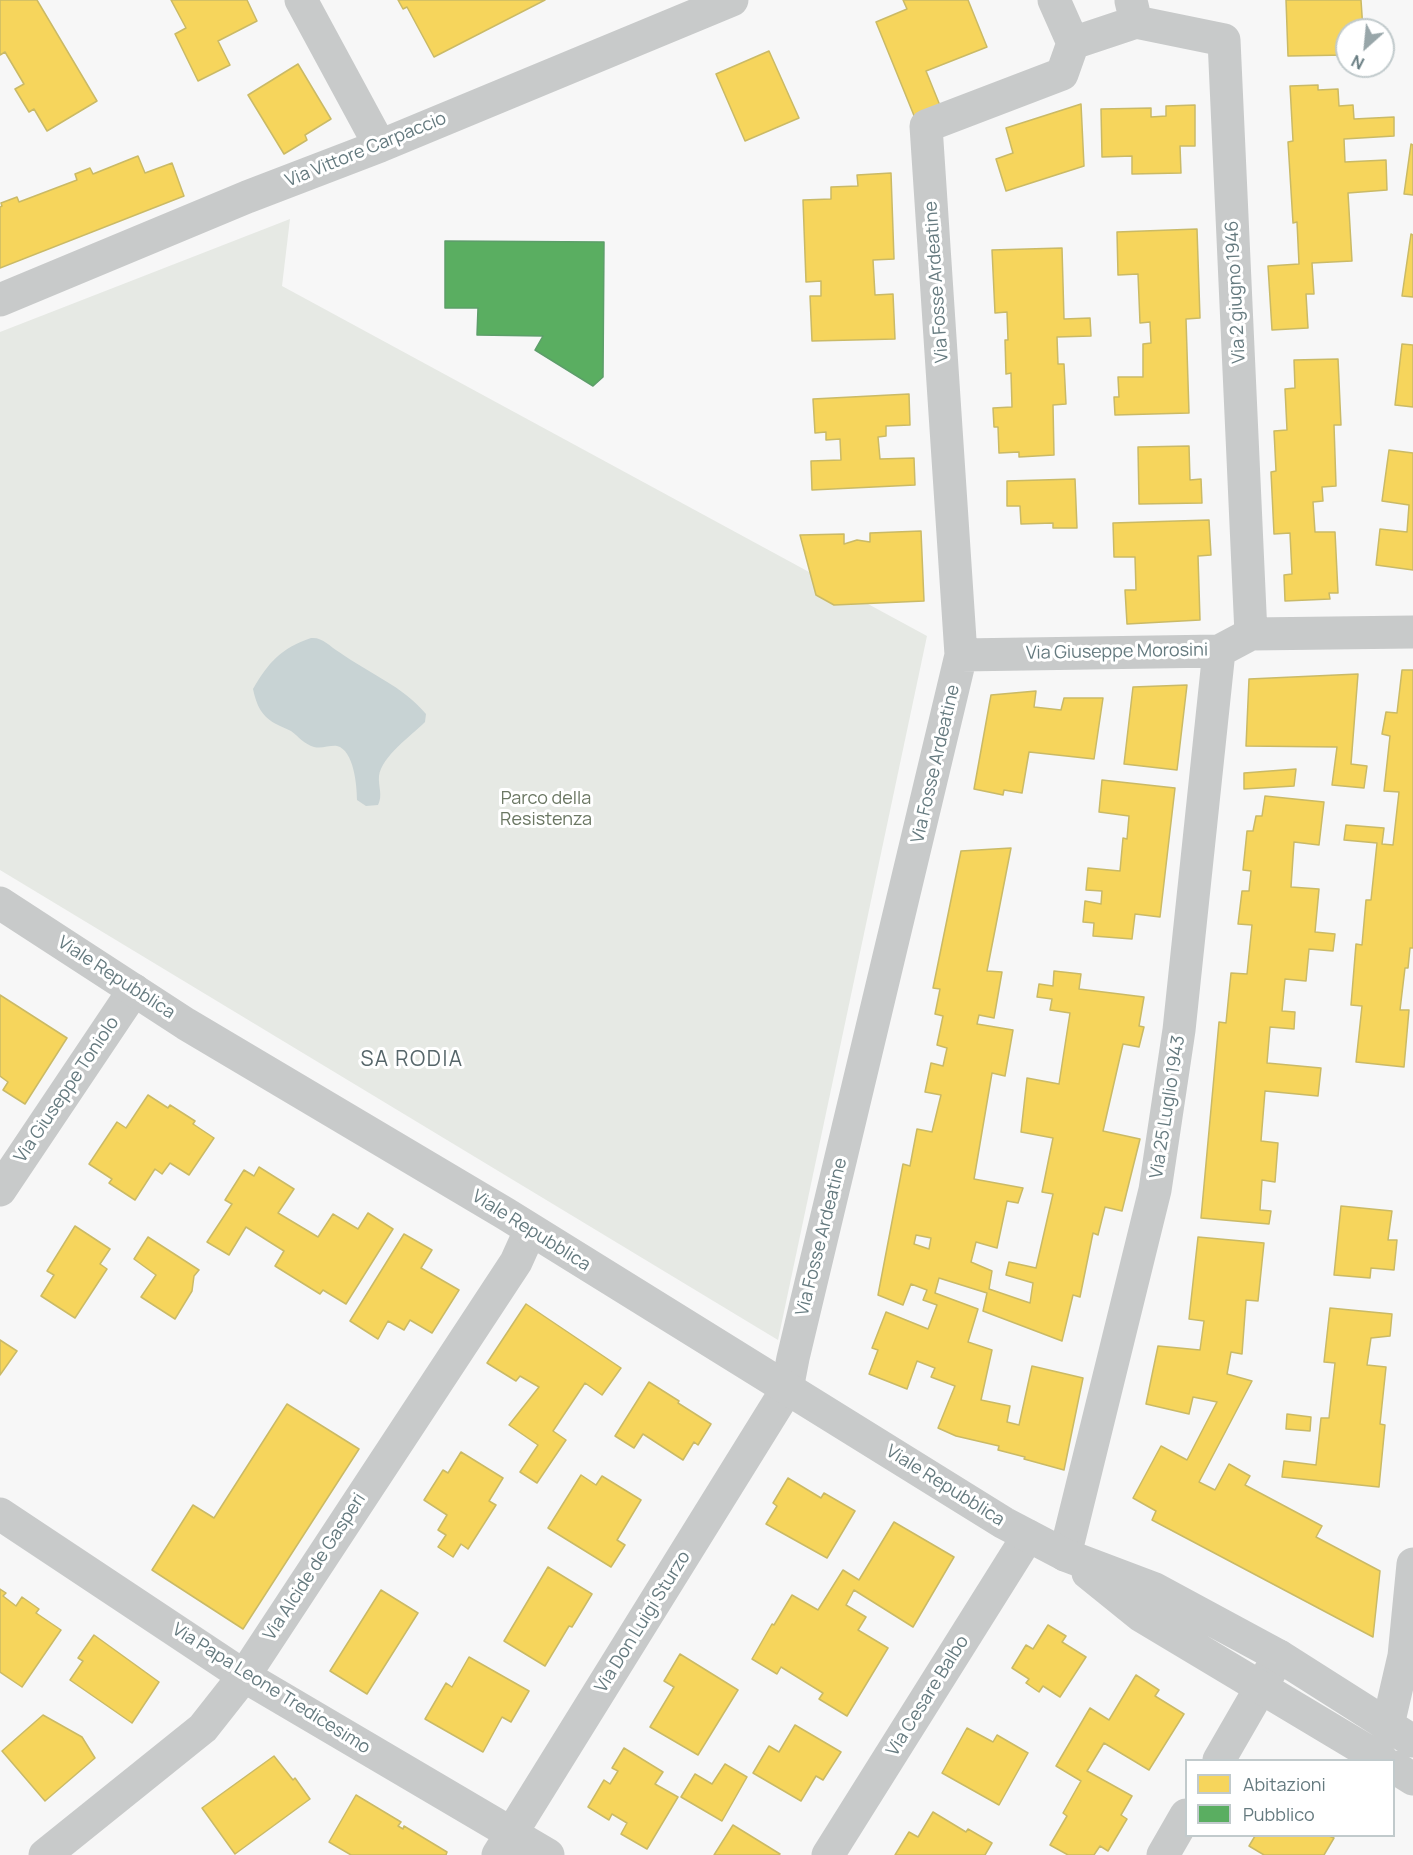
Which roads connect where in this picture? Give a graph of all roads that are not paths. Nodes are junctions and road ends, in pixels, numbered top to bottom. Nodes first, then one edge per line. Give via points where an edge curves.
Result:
1 (301, 0) edge
2 (732, 0) edge
3 (1054, 0) edge
4 (1133, 11) edge
5 (1073, 43) junction
6 (380, 146) junction
7 (0, 300) edge
8 (1413, 632) edge
9 (1251, 634) junction
10 (1219, 651) junction
11 (961, 655) junction
12 (0, 903) edge
13 (134, 990) junction
14 (0, 1190) edge
15 (530, 1231) junction
16 (787, 1389) junction
17 (0, 1514) edge
18 (1028, 1536) junction
19 (1065, 1555) junction
20 (1413, 1564) edge
21 (1279, 1656) junction
22 (244, 1676) junction
23 (1262, 1687) junction
24 (1400, 1733) edge
25 (1220, 1759) edge
26 (1379, 1759) edge
27 (1395, 1768) edge
28 (1413, 1779) edge
29 (1185, 1817) edge
30 (504, 1844) edge
31 (45, 1855) edge
32 (548, 1855) edge
33 (828, 1855) edge
34 (1163, 1855) edge

1 - 6 street
2 - 6 street, Via Vittore Carpaccio
3 - 5 street
4 - 5 street
4 - 9 street, Via 2 giugno 1946 via 1224,40
5 - 11 street, Via Fosse Ardeatine via 1062,74 926,126
6 - 7 street, Via Vittore Carpaccio
8 - 9 street, Via Giuseppe Morosini
9 - 10 street, Via Giuseppe Morosini
10 - 11 street, Via Giuseppe Morosini
10 - 19 street, Via 25 Luglio 1943 via 1179,1030 1155,1190
11 - 16 street, Via Fosse Ardeatine
12 - 13 street, Viale Repubblica
13 - 14 street, Via Giuseppe Toniolo
13 - 15 street, Viale Repubblica
15 - 16 street, Viale Repubblica
15 - 22 street, Via Alcide de Gasperi via 516,1262
16 - 18 street, Viale Repubblica
16 - 30 street, Via Don Luigi Sturzo
17 - 22 street, Via Papa Leone Tredicesimo
18 - 19 street, Viale Repubblica
18 - 33 street, Via Cesare Balbo
19 - 21 street, Viale Repubblica via 1155,1589
19 - 23 street, Viale Repubblica via 1140,1615
20 - 24 street
21 - 23 street
21 - 24 street, Viale Repubblica
22 - 30 street, Via Papa Leone Tredicesimo
22 - 31 street, Via Alcide de Gasperi via 203,1728
23 - 25 street
23 - 26 street, Viale Repubblica
27 - 28 street
29 - 34 street
30 - 32 street, Via Papa Leone Tredicesimo

